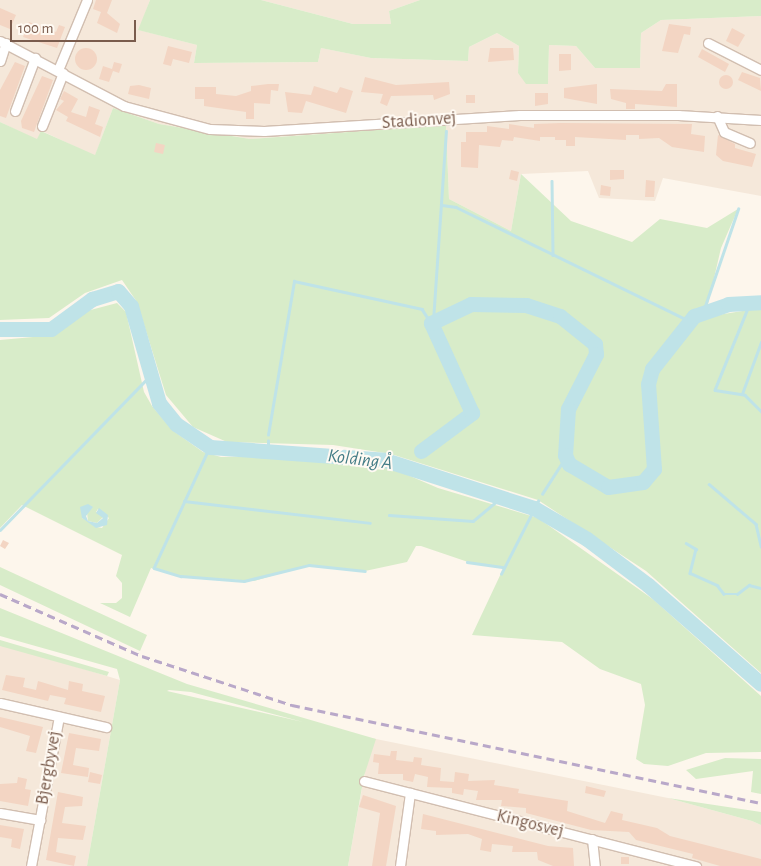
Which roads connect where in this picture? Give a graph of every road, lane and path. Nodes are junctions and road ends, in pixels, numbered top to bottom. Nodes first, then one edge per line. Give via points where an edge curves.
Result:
1 (87, 0) edge
2 (3, 42) edge
3 (708, 43) dead end
4 (35, 58) junction
5 (0, 61) edge
6 (761, 70) edge
7 (61, 72) junction
8 (15, 111) dead end
9 (717, 116) junction
10 (761, 120) edge
11 (42, 126) dead end
12 (750, 143) dead end
13 (0, 704) edge
14 (59, 717) junction
15 (106, 727) dead end
16 (364, 781) dead end
17 (410, 793) junction
18 (0, 813) edge
19 (40, 820) junction
20 (592, 839) junction
21 (31, 866) edge
22 (400, 866) edge
23 (595, 866) edge
24 (696, 866) edge

1 - 7 street
2 - 4 street, Stadionvej
2 - 5 street
3 - 6 street
4 - 7 street, Stadionvej
4 - 8 street
7 - 9 street, Stadionvej via 124,106 175,122 237,132 520,115
7 - 11 street
9 - 10 street, Stadionvej
9 - 12 street via 724,132
13 - 14 street
14 - 15 street
14 - 19 street, Bjergbyvej
16 - 17 street, Kingosvej
17 - 20 street, Kingosvej
17 - 22 street
18 - 19 street, Bjergbyvej
19 - 21 street, Bjergbyvej
20 - 23 street
20 - 24 street, Kingosvej

